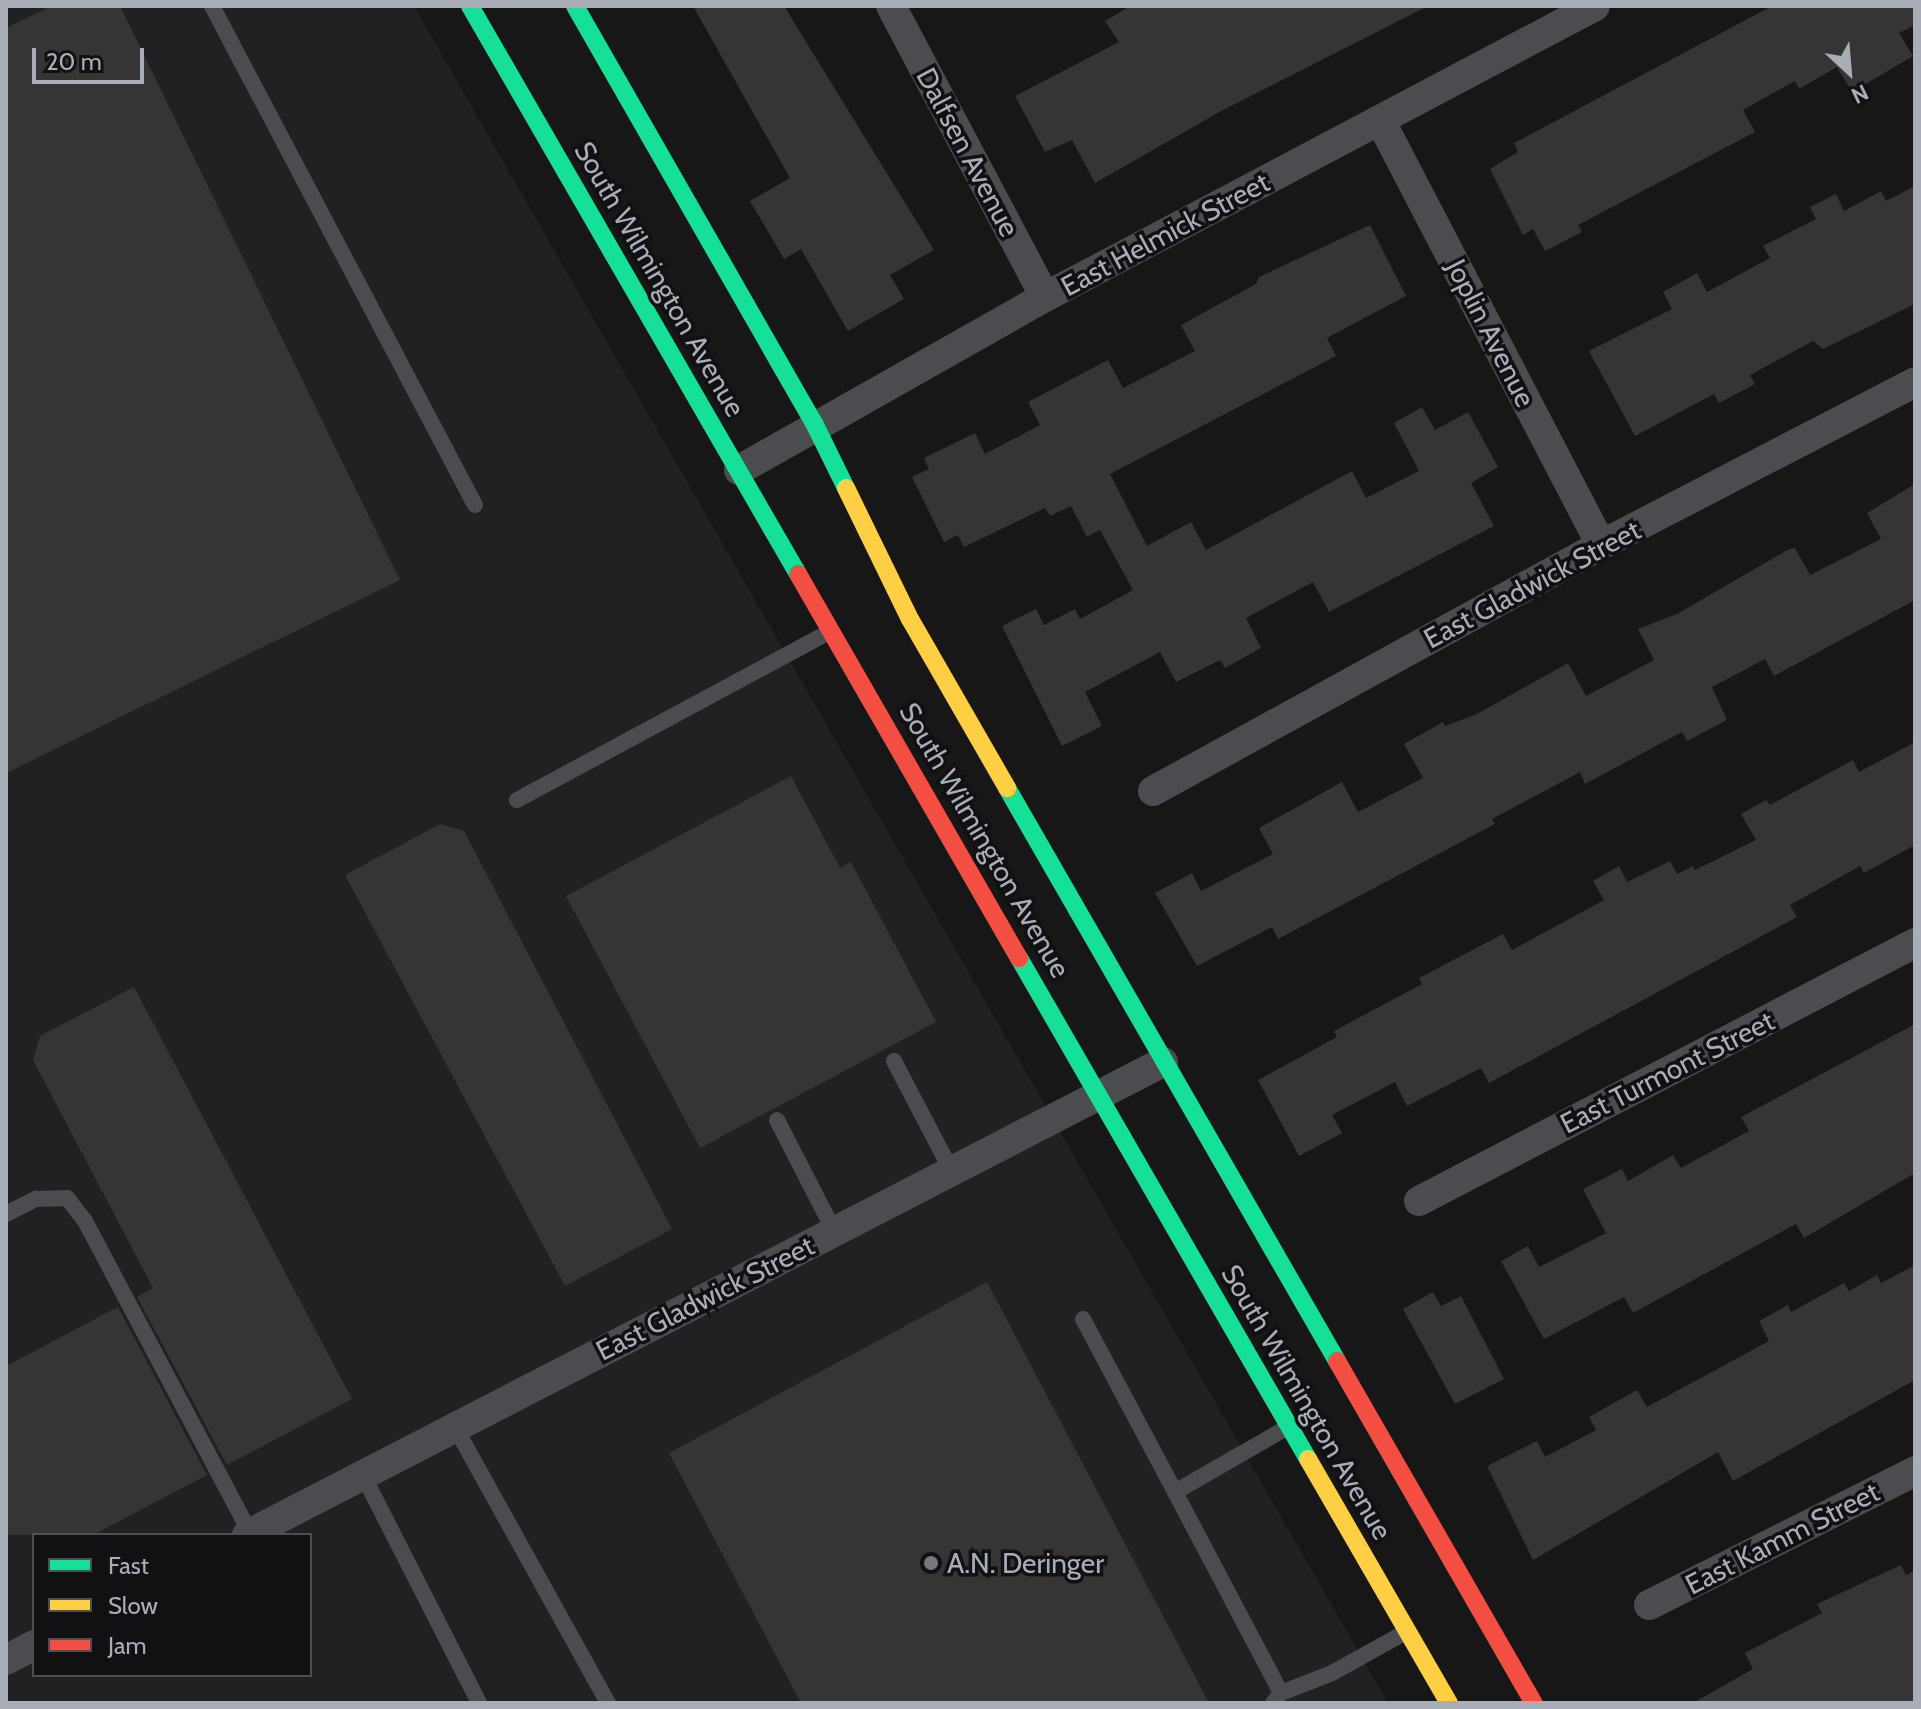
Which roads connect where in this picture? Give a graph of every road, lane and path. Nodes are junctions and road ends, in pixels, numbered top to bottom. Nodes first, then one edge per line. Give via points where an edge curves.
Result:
1 (212, 6) edge
2 (470, 6) edge
3 (575, 6) edge
4 (891, 6) edge
5 (1595, 6) edge
6 (1380, 120) junction
7 (1045, 297) junction
8 (1915, 382) edge
9 (814, 423) junction
10 (739, 470) junction
11 (475, 505) dead end
12 (1601, 545) junction
13 (833, 631) junction
14 (1153, 791) dead end
15 (517, 800) dead end
16 (1915, 943) edge
17 (894, 1061) dead end
18 (1163, 1062) junction
19 (1097, 1095) junction
20 (777, 1120) dead end
21 (951, 1170) junction
22 (1419, 1201) dead end
23 (6, 1214) edge
24 (834, 1231) junction
25 (1083, 1319) dead end
26 (455, 1427) junction
27 (1288, 1427) junction
28 (1915, 1471) edge
29 (363, 1475) junction
30 (1175, 1492) junction
31 (248, 1533) edge
32 (251, 1533) edge
33 (1649, 1605) dead end
34 (1407, 1631) junction
35 (32, 1646) edge
36 (6, 1660) edge
37 (1277, 1698) edge
38 (479, 1703) edge
39 (608, 1703) edge
40 (1449, 1703) edge
41 (1534, 1703) edge

1 - 11 lane
2 - 10 main road, South Wilmington Avenue
3 - 9 main road, South Wilmington Avenue
4 - 7 street, Dalfsen Avenue
5 - 6 street, East Helmick Street
6 - 7 street, East Helmick Street
6 - 12 street, Joplin Avenue
7 - 9 street, East Helmick Street
8 - 12 street, East Gladwick Street
9 - 10 street, East Helmick Street
9 - 18 main road, South Wilmington Avenue via 910,619
10 - 13 main road, South Wilmington Avenue
12 - 14 street, East Gladwick Street
13 - 15 lane
13 - 19 main road, South Wilmington Avenue
16 - 22 street, East Turmont Street
17 - 21 lane
18 - 19 street, East Gladwick Street
18 - 41 main road, South Wilmington Avenue
19 - 21 street, East Gladwick Street
19 - 27 main road, South Wilmington Avenue
20 - 24 lane
21 - 24 street, East Gladwick Street
23 - 31 lane via 36,1199 67,1198 85,1221
24 - 26 street, East Gladwick Street
25 - 30 lane
26 - 29 street, East Gladwick Street
26 - 39 lane
27 - 30 lane
27 - 34 main road, South Wilmington Avenue
28 - 33 street, East Kamm Street
29 - 32 street, East Gladwick Street
29 - 38 lane
30 - 37 lane
34 - 37 lane
34 - 40 main road, South Wilmington Avenue
35 - 36 street

